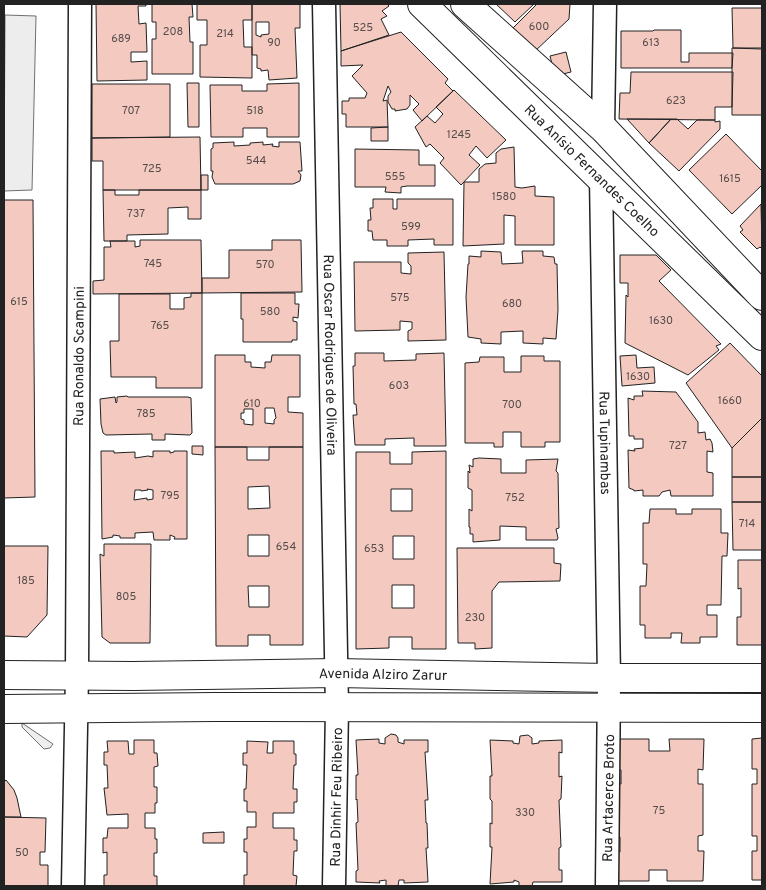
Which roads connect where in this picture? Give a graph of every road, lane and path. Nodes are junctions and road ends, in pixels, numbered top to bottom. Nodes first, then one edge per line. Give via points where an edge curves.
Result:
1 (80, 4) edge
2 (324, 4) edge
3 (422, 4) edge
4 (465, 4) edge
5 (605, 4) edge
6 (602, 128) junction
7 (600, 177) junction
8 (744, 277) junction
9 (721, 296) junction
10 (762, 296) edge
11 (762, 335) edge
12 (336, 673) junction
13 (4, 675) edge
14 (77, 675) junction
15 (609, 678) junction
16 (762, 678) edge
17 (337, 708) junction
18 (762, 708) edge
19 (4, 709) edge
20 (77, 709) junction
21 (609, 709) junction
22 (73, 886) edge
23 (334, 886) edge
24 (607, 886) edge

1 - 14 street, Rua Ronaldo Scampini
2 - 12 street, Rua Oscar Rodrigues de Oliveira
3 - 7 street, Rua Anísio Fernandes Coelho
4 - 6 street
5 - 6 street
6 - 8 street
7 - 9 street, Rua Anísio Fernandes Coelho
7 - 15 street, Rua Tupinambas
8 - 9 street
8 - 10 street
9 - 11 street, Rua Anísio Fernandes Coelho
12 - 14 street, Avenida Alziro Zarur
12 - 15 street, Avenida Alziro Zarur
12 - 17 street, Rua Oscar Rodrigues de Oliveira
13 - 14 street, Avenida Alziro Zarur
14 - 20 street, Rua Ronaldo Scampini
15 - 16 street, Avenida Alziro Zarur
15 - 21 street, Rua Tupinambas
17 - 20 street
17 - 21 street
17 - 23 street, Rua Dinhir Feu Ribeiro
18 - 21 street
19 - 20 street
20 - 22 street, Rua Ronaldo Scampini
21 - 24 street, Rua Artacerce Broto

